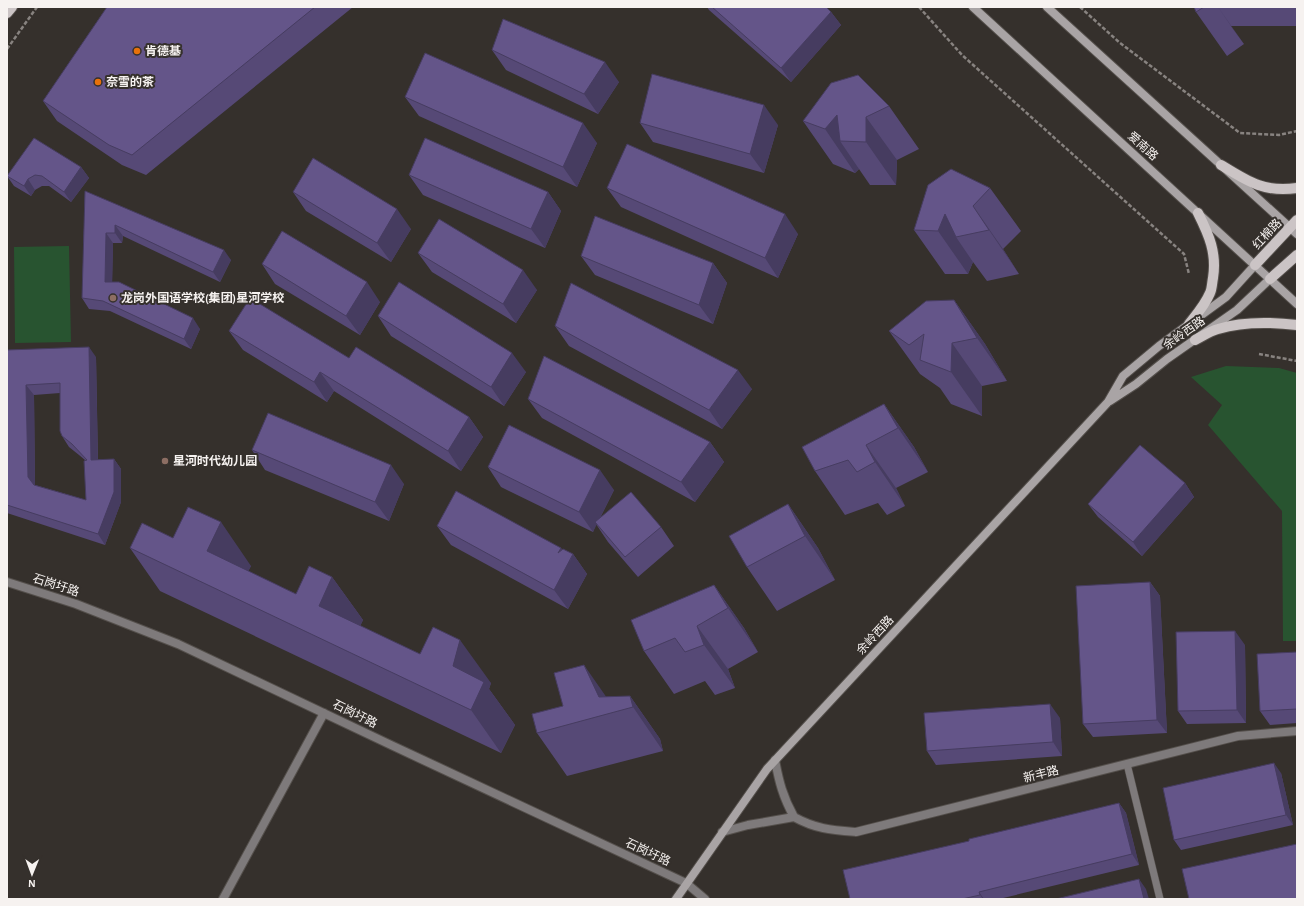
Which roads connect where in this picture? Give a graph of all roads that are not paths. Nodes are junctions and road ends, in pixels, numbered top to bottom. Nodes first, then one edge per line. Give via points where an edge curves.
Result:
1 (12, 7) edge
2 (973, 7) edge
3 (1047, 7) edge
4 (7, 12) edge
5 (1221, 165) junction
6 (1297, 188) edge
7 (1198, 213) junction
8 (1297, 220) edge
9 (1293, 231) edge
10 (1297, 255) edge
11 (1255, 265) junction
12 (1270, 279) junction
13 (1297, 304) edge
14 (1189, 324) junction
15 (1297, 325) edge
16 (1195, 340) junction
17 (1108, 402) junction
18 (7, 582) edge
19 (324, 713) junction
20 (1297, 731) edge
21 (775, 760) junction
22 (1127, 764) junction
23 (794, 817) junction
24 (722, 832) junction
25 (686, 883) junction
26 (223, 899) edge
27 (676, 899) edge
28 (705, 899) edge
29 (1160, 899) edge

1 - 4 main road
2 - 7 street, 爱南路
3 - 5 street
5 - 6 main road via 1263,188
5 - 9 street
7 - 11 street, 爱南路
7 - 14 main road via 1209,234 1214,272 1211,292
8 - 9 main road, 红棉路
9 - 11 main road, 红棉路
10 - 12 main road
11 - 12 street, 爱南路
11 - 14 street, 余岭西路 via 1226,297
12 - 13 street, 爱南路
12 - 16 street, 余岭西路 via 1237,310
14 - 17 street, 余岭西路 via 1123,376
15 - 16 main road via 1241,324 1218,329
16 - 17 street, 余岭西路
17 - 21 street, 余岭西路
18 - 19 street, 石岗圩路 via 76,604 178,644
19 - 25 street, 石岗圩路
19 - 26 street
20 - 22 street, 新丰路 via 1238,736
21 - 23 street via 785,801
21 - 24 street, 余岭西路
22 - 23 street, 新丰路 via 856,832 829,830
22 - 29 lane
23 - 24 street
24 - 25 street, 余岭西路
25 - 27 street, 余岭西路
25 - 28 street, 石岗圩路

